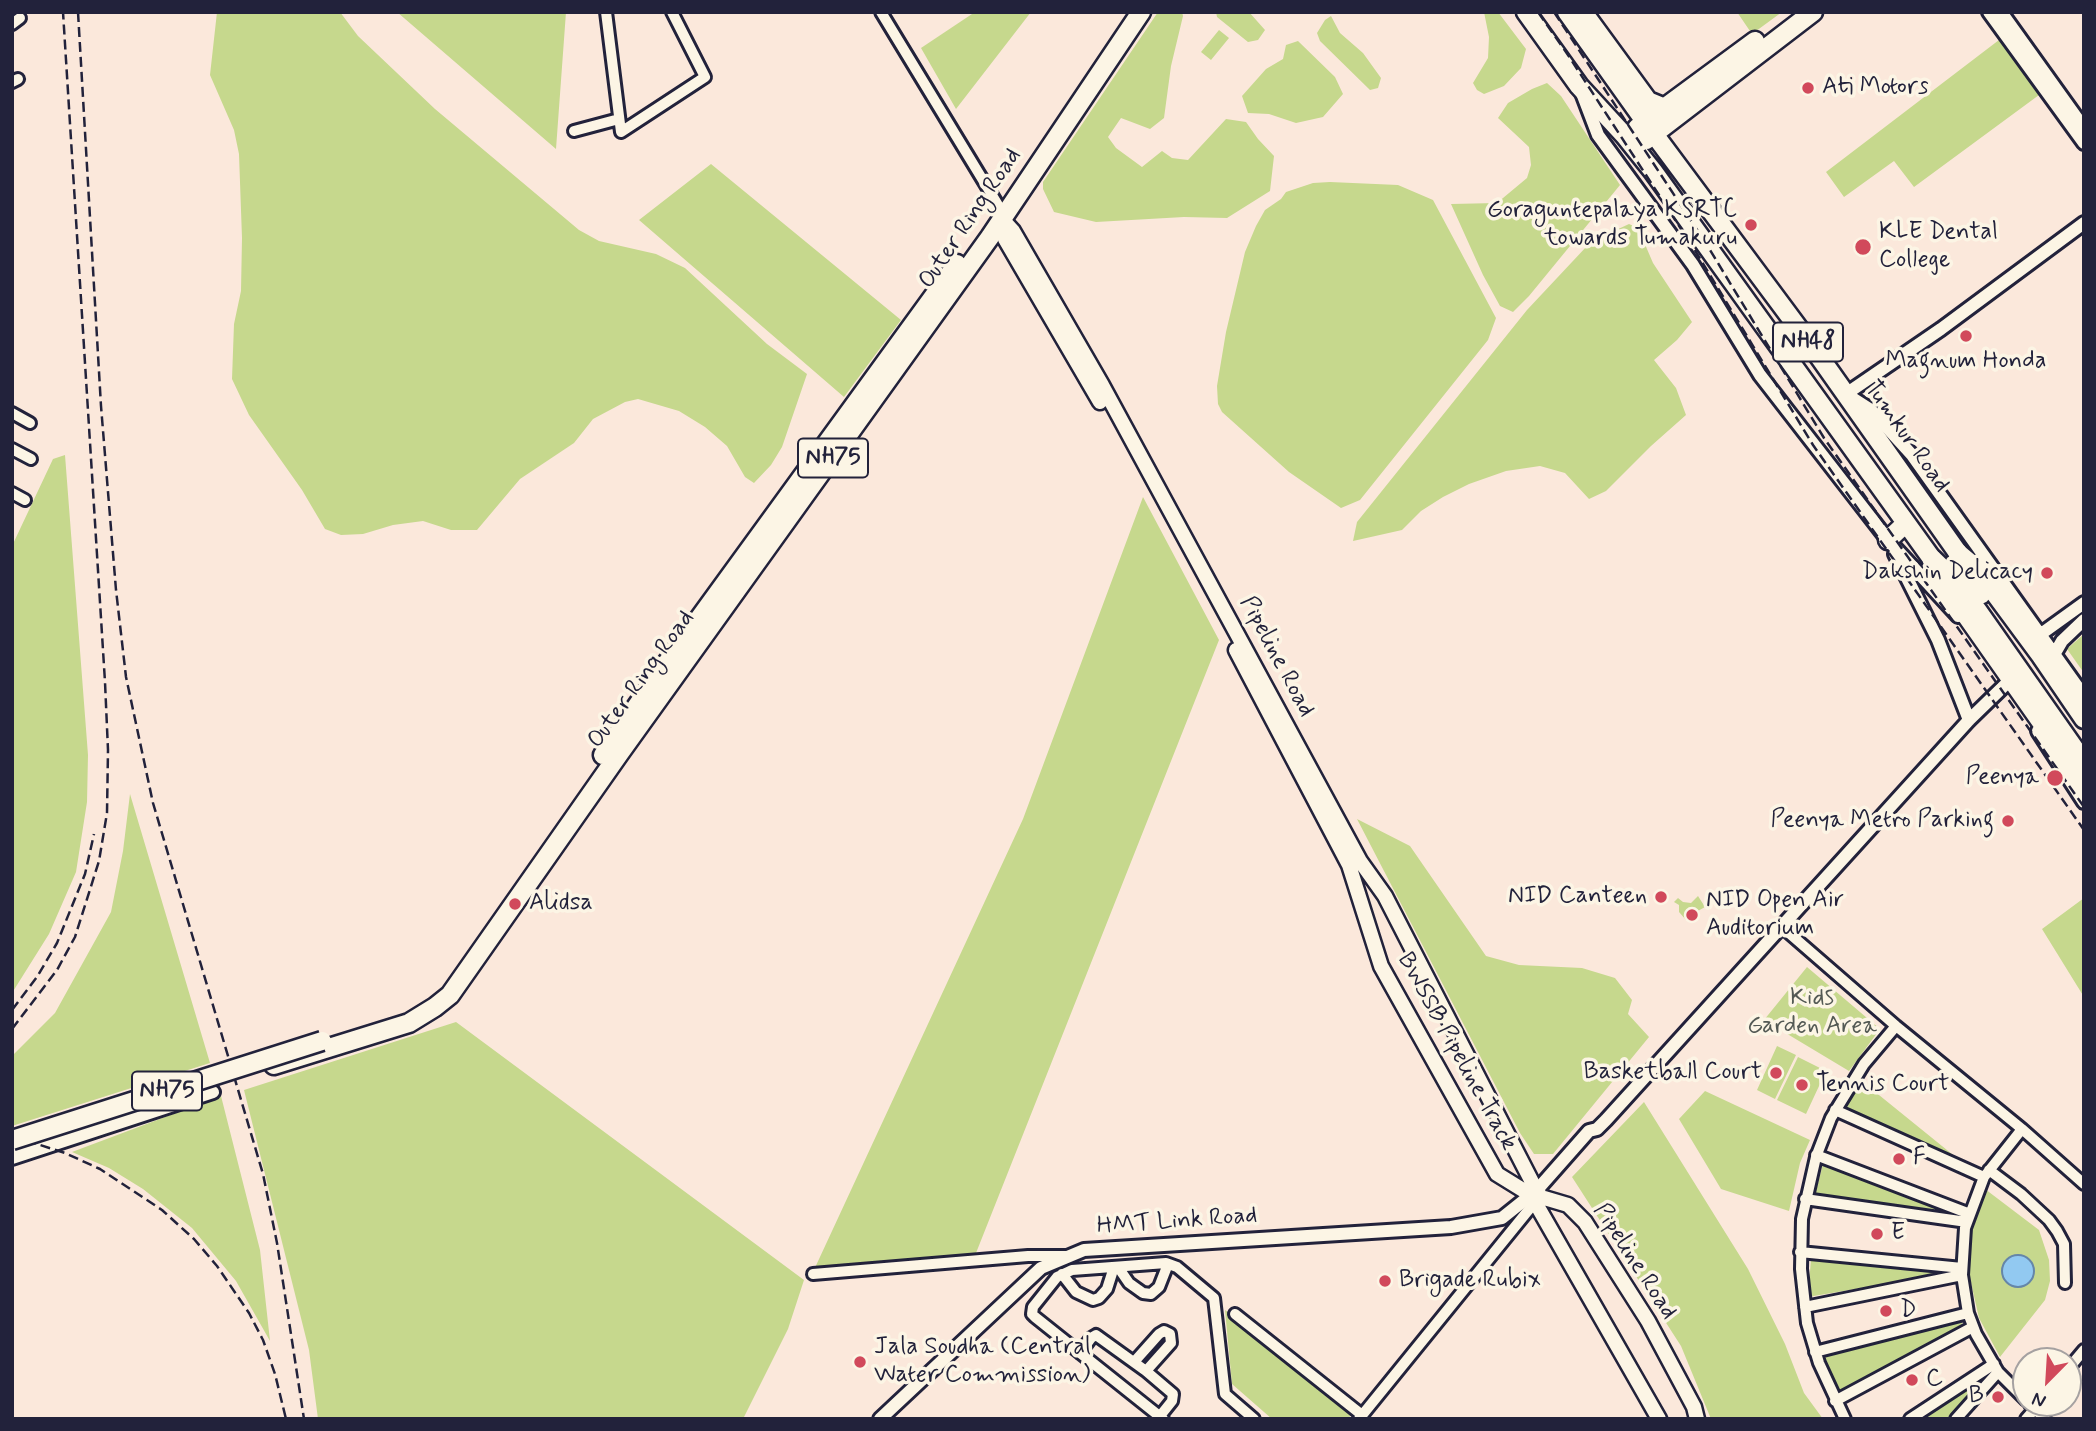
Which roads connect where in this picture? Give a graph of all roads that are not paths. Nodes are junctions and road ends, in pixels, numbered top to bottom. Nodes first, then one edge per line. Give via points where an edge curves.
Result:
1 (606, 12) edge
2 (672, 12) edge
3 (881, 12) edge
4 (1128, 12) edge
5 (1140, 12) edge
6 (1525, 12) edge
7 (1567, 12) edge
8 (1583, 12) edge
9 (1793, 12) edge
10 (1813, 12) edge
11 (1989, 12) edge
12 (2001, 12) edge
13 (1620, 85) junction
14 (1579, 86) junction
15 (1594, 102) junction
16 (1665, 108) junction
17 (619, 119) junction
18 (1649, 128) junction
19 (2084, 128) edge
20 (574, 131) dead end
21 (1630, 143) junction
22 (2084, 143) edge
23 (1000, 212) junction
24 (2084, 212) edge
25 (2084, 223) edge
26 (1026, 264) junction
27 (1844, 391) junction
28 (12, 413) edge
29 (30, 422) dead end
30 (12, 449) edge
31 (30, 459) dead end
32 (12, 493) edge
33 (25, 500) dead end
34 (1906, 523) junction
35 (1177, 538) joint
36 (1888, 540) junction
37 (1958, 553) junction
38 (1932, 559) junction
39 (2084, 603) edge
40 (2084, 620) edge
41 (2041, 634) junction
42 (2055, 653) junction
43 (2019, 673) junction
44 (2084, 696) edge
45 (2084, 719) edge
46 (1969, 720) junction
47 (2084, 741) edge
48 (2084, 763) edge
49 (2084, 783) edge
50 (2084, 802) edge
51 (1782, 927) junction
52 (1896, 1026) junction
53 (324, 1045) junction
54 (213, 1092) dead end
55 (1835, 1110) junction
56 (2022, 1129) junction
57 (12, 1140) edge
58 (12, 1149) edge
59 (1816, 1155) junction
60 (12, 1158) edge
61 (1987, 1173) junction
62 (2084, 1184) edge
63 (1536, 1196) junction
64 (1805, 1199) junction
65 (1968, 1218) junction
66 (1152, 1245) junction
67 (1136, 1246) junction
68 (1801, 1252) junction
69 (1070, 1256) junction
70 (1168, 1264) junction
71 (1154, 1265) junction
72 (1137, 1266) junction
73 (1116, 1267) junction
74 (1962, 1271) junction
75 (1062, 1274) junction
76 (813, 1275) dead end
77 (2065, 1283) dead end
78 (1805, 1307) junction
79 (1968, 1313) junction
80 (1235, 1314) dead end
81 (1973, 1327) junction
82 (1815, 1352) junction
83 (1080, 1353) junction
84 (1135, 1362) junction
85 (1996, 1368) junction
86 (1146, 1371) junction
87 (2012, 1384) edge
88 (1835, 1401) junction
89 (1241, 1409) junction
90 (1360, 1417) edge
91 (1161, 1418) edge
92 (880, 1419) edge
93 (1233, 1419) edge
94 (1254, 1419) edge
95 (1659, 1419) edge
96 (1697, 1419) edge
97 (1845, 1419) edge
98 (1910, 1419) edge
99 (1956, 1419) edge

1 - 17 street
2 - 17 street via 705,77 621,132
3 - 23 street
4 - 23 highway, Outer Ring Road / NH75
5 - 23 highway, Outer Ring Road / NH75
6 - 14 highway, NH48
7 - 13 highway, Tumkur Road / NH48
8 - 16 highway via 1648,100
9 - 16 highway
10 - 18 highway
11 - 22 street
12 - 19 street
13 - 15 highway
13 - 18 highway, Tumkur Road / NH48
14 - 15 highway, NH48
14 - 36 street via 1598,135 1693,265 1760,374
15 - 21 highway, NH48
16 - 18 highway
17 - 20 street
18 - 21 highway
18 - 27 highway, Tumkur Road / NH48
21 - 34 highway, NH48
23 - 26 main road, Pipeline Road via 1004,239
23 - 53 highway, Outer Ring Road / NH75 via 667,664 450,980 430,1002 405,1016
24 - 27 street
25 - 27 street via 1941,329
26 - 35 main road, Pipeline Road
26 - 63 main road, Pipeline Road via 1186,537 1360,861 1385,896
27 - 37 highway, Tumkur Road / NH48
27 - 41 street via 1871,410 1912,455
28 - 29 street
30 - 31 street
32 - 33 street
34 - 36 highway
34 - 38 highway, NH48
35 - 63 main road, BWSSB Pipeline Track via 1349,865 1381,966 1497,1174
36 - 43 street via 1969,628
36 - 46 street via 1938,640
37 - 43 highway
37 - 45 highway, Tumkur Road / NH48 via 1976,568
38 - 43 highway via 1959,585
38 - 49 highway, NH48
39 - 41 street
40 - 42 street
41 - 42 street
42 - 44 street
43 - 46 street, HMT Link Road
43 - 47 highway
43 - 48 highway
43 - 50 street
46 - 51 street, HMT Link Road
51 - 52 street
51 - 63 street, HMT Link Road
52 - 55 street via 1864,1064
52 - 56 street
53 - 57 highway, Outer Ring Road / NH75, bridge
53 - 58 highway, Outer Ring Road / NH75
54 - 60 street
55 - 59 street
55 - 61 street
56 - 61 street
56 - 62 street
59 - 64 street
59 - 65 street
61 - 65 street
61 - 77 street via 2021,1194 2057,1231 2064,1244
63 - 66 street, HMT Link Road via 1502,1218 1451,1227
63 - 90 street
63 - 95 main road, Pipeline Road
63 - 96 main road, Pipeline Road via 1568,1205 1585,1222 1648,1321
64 - 65 street
64 - 68 street
65 - 74 street
66 - 67 street, HMT Link Road
66 - 71 street
67 - 69 street, HMT Link Road via 1084,1250
67 - 72 street
68 - 74 street
68 - 78 street
69 - 76 street
69 - 92 street, HMT Link Road via 1041,1268
70 - 71 street
70 - 73 street via 1159,1287 1151,1294 1129,1283
70 - 89 street via 1214,1298 1223,1388
71 - 72 street
72 - 73 street
73 - 75 street
73 - 75 street via 1107,1289 1093,1300 1076,1292
74 - 78 street
74 - 79 street
75 - 83 street via 1032,1314
78 - 82 street
79 - 81 street
79 - 82 street
80 - 90 street
81 - 85 street
81 - 88 street
82 - 88 street
83 - 84 street via 1096,1335
83 - 91 street
84 - 86 street
84 - 86 street via 1159,1334 1170,1334 1171,1343
85 - 87 street
85 - 98 street
85 - 99 street
86 - 91 street via 1173,1394
88 - 97 street
89 - 93 street
89 - 94 street

